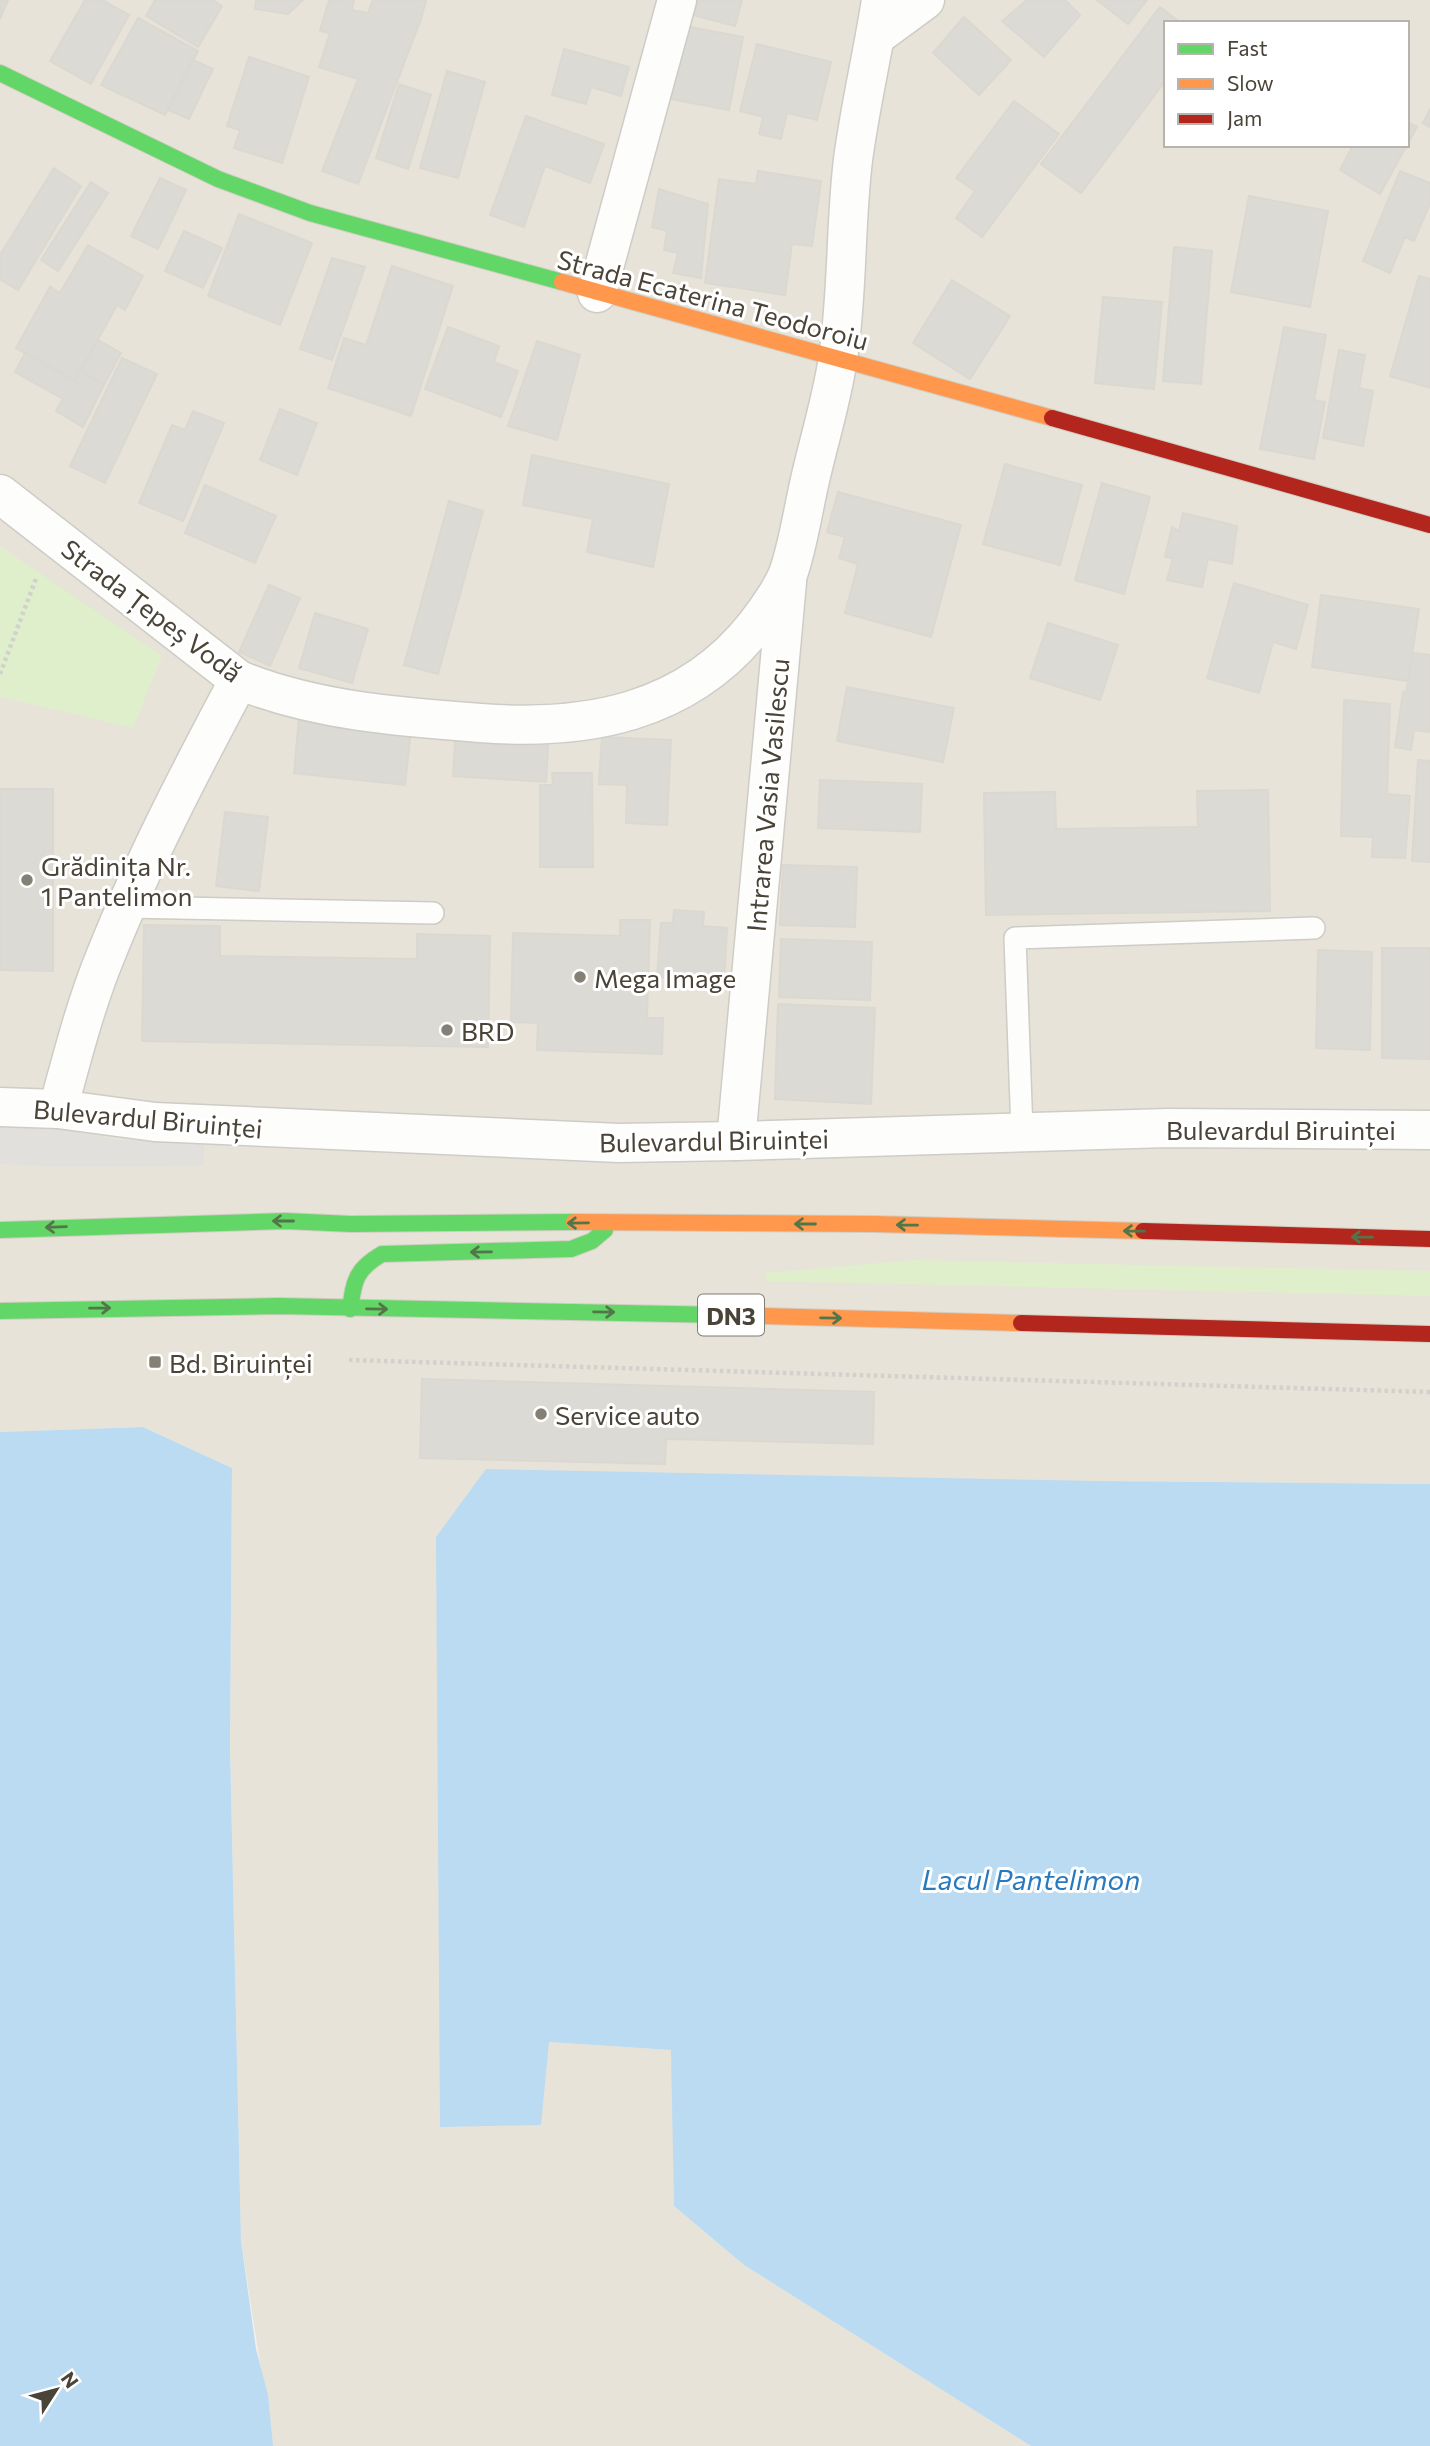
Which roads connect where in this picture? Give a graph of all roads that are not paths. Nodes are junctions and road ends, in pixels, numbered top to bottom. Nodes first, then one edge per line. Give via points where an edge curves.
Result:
1 (677, 0) edge
2 (925, 0) edge
3 (878, 18) edge
4 (0, 74) edge
5 (597, 293) junction
6 (838, 358) junction
7 (0, 494) edge
8 (1430, 525) edge
9 (788, 575) junction
10 (239, 680) junction
11 (127, 907) junction
12 (433, 913) dead end
13 (1314, 928) dead end
14 (0, 1107) edge
15 (58, 1109) junction
16 (1430, 1130) edge
17 (1021, 1132) junction
18 (737, 1141) junction
19 (615, 1222) junction
20 (0, 1230) edge
21 (1430, 1239) edge
22 (350, 1309) junction
23 (0, 1311) edge
24 (1430, 1334) edge

1 - 5 street
2 - 3 street
3 - 6 street, Strada Țepeș Vodă via 853,159
4 - 5 main road, Strada Ecaterina Teodoroiu via 263,197
5 - 6 main road, Strada Ecaterina Teodoroiu
6 - 8 main road, Strada Ecaterina Teodoroiu
6 - 9 street, Strada Țepeș Vodă
7 - 10 street, Strada Țepeș Vodă
9 - 10 street, Strada Țepeș Vodă via 748,634 697,682 662,701 614,716 564,724 505,725 399,717 308,702
9 - 18 street, Intrarea Vasia Vasilescu
10 - 11 street
11 - 12 lane
11 - 15 street via 104,958
13 - 17 lane via 1015,938
14 - 15 street, Bulevardul Biruinței
15 - 18 street, Bulevardul Biruinței via 155,1122 296,1130 619,1143
16 - 17 street, Bulevardul Biruinței
17 - 18 street, Bulevardul Biruinței
19 -> 20 main road via 285,1221
21 -> 19 main road
19 -> 22 main road via 592,1241 571,1250 382,1254 363,1265 353,1284
23 -> 22 main road, DN3
22 -> 24 main road, DN3

